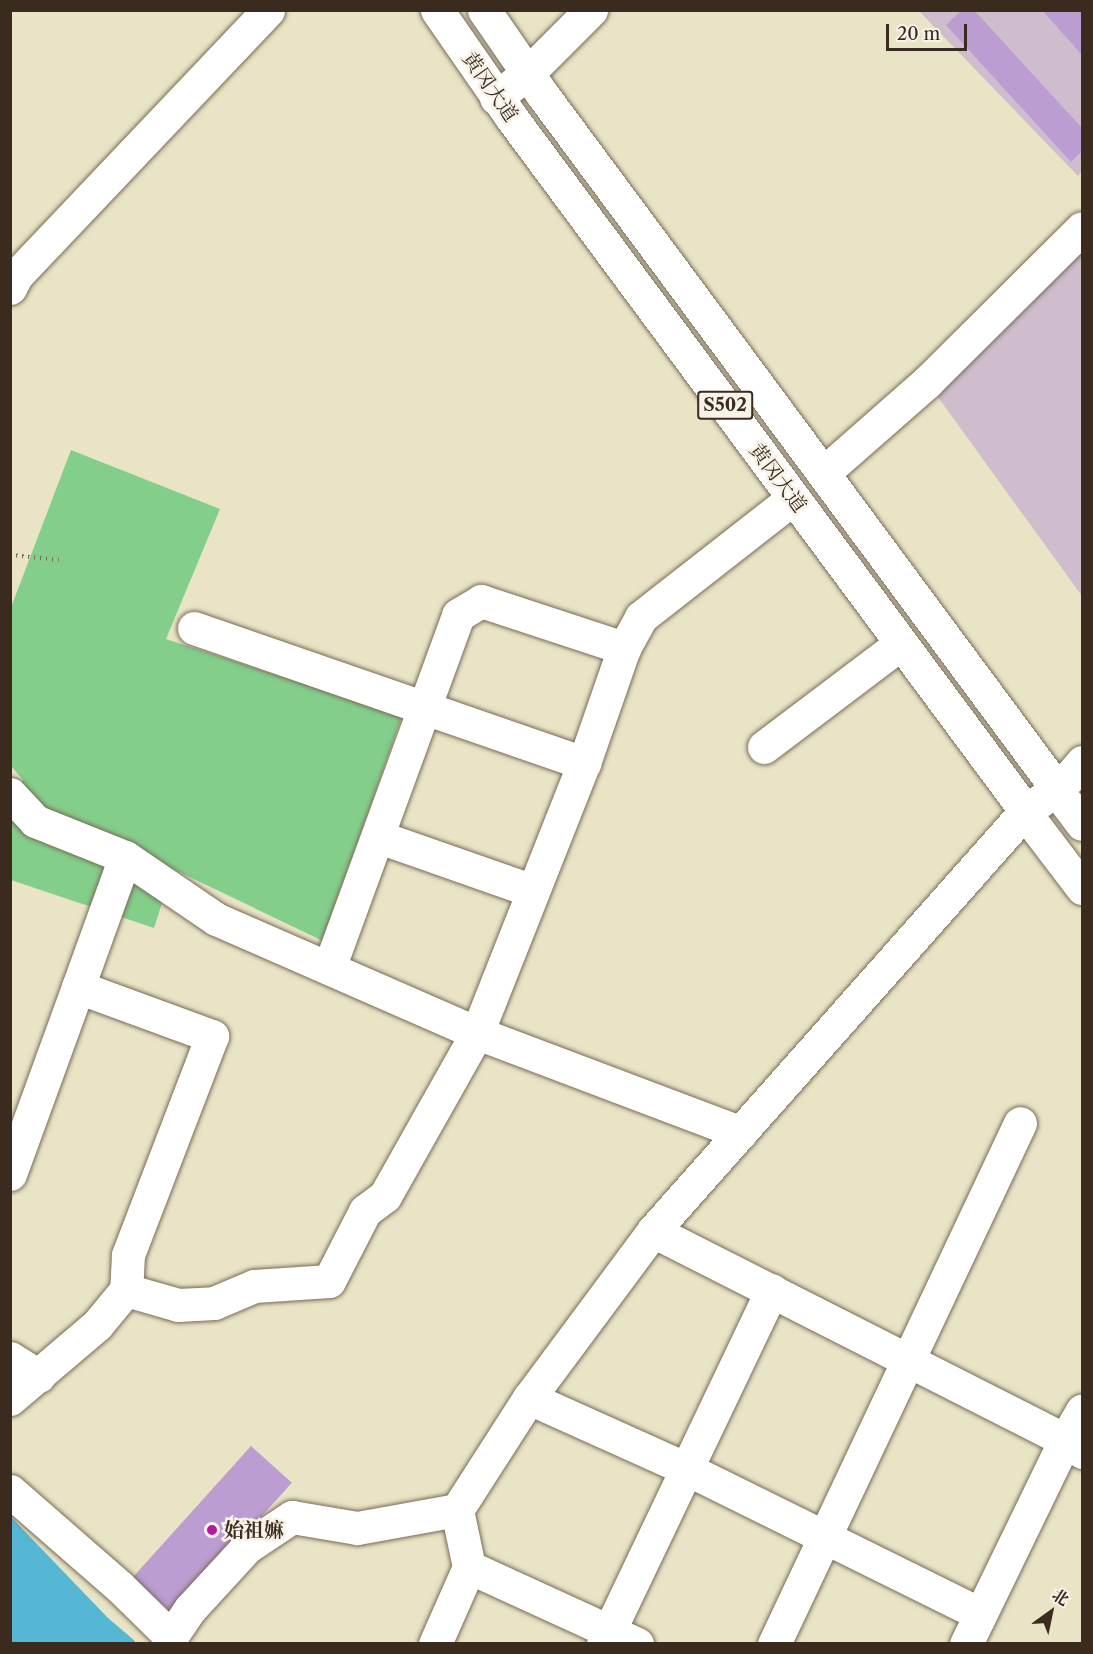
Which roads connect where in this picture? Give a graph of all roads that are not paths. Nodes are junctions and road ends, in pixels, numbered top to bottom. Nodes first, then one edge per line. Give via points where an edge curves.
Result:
1 (268, 10) edge
2 (437, 10) edge
3 (484, 10) edge
4 (591, 10) edge
5 (496, 98) dead end
6 (1083, 228) edge
7 (12, 279) edge
8 (828, 469) dead end
9 (788, 502) dead end
10 (194, 628) dead end
11 (624, 648) junction
12 (895, 648) dead end
13 (424, 708) junction
14 (764, 747) dead end
15 (1083, 762) edge
16 (584, 763) junction
17 (10, 794) edge
18 (1067, 803) edge
19 (1025, 813) junction
20 (379, 837) junction
21 (125, 857) junction
22 (1083, 888) edge
23 (534, 891) junction
24 (329, 968) junction
25 (78, 987) junction
26 (477, 1033) junction
27 (1020, 1123) dead end
28 (741, 1133) junction
29 (10, 1174) edge
30 (653, 1231) junction
31 (126, 1290) junction
32 (772, 1290) junction
33 (10, 1358) edge
34 (909, 1360) junction
35 (39, 1376) junction
36 (529, 1398) junction
37 (10, 1399) edge
38 (1083, 1410) edge
39 (1074, 1446) edge
40 (687, 1469) junction
41 (10, 1491) edge
42 (457, 1510) junction
43 (824, 1538) junction
44 (469, 1567) junction
45 (980, 1614) junction
46 (616, 1639) edge
47 (169, 1640) edge
48 (435, 1644) edge
49 (774, 1644) edge
50 (966, 1644) edge

1 - 7 street
2 - 19 street, 黄冈大道 / S502 via 518,126
3 - 18 street, 黄冈大道 / S502 via 549,104
4 - 5 street via 531,70
6 - 8 street via 927,382
9 - 11 street via 640,617
10 - 13 street
11 - 13 street via 481,601 458,615
11 - 16 street
12 - 14 street
13 - 16 street
13 - 20 street
15 - 19 street via 1064,783
16 - 23 street
17 - 21 street via 35,821
19 - 22 street, 黄冈大道 / S502
19 - 28 street
20 - 23 street
20 - 24 street
21 - 24 street via 216,919
21 - 25 street
23 - 26 street
24 - 26 street
25 - 29 street
25 - 31 street via 212,1036 128,1255
26 - 28 street
26 - 31 street via 385,1196 365,1211 329,1281 254,1286 214,1303 178,1305
27 - 34 street
28 - 30 street
30 - 32 street
30 - 36 street
31 - 35 street via 97,1325
32 - 34 street
32 - 40 street
33 - 35 street
34 - 39 street
34 - 43 street
35 - 37 street
36 - 40 street
36 - 42 street
38 - 39 street
39 - 45 street
40 - 43 street
40 - 46 street
41 - 47 street via 120,1587
42 - 44 street
42 - 47 street via 357,1528 292,1517 247,1547 190,1609
43 - 45 street
43 - 49 street
44 - 46 street
44 - 48 street
45 - 50 street

